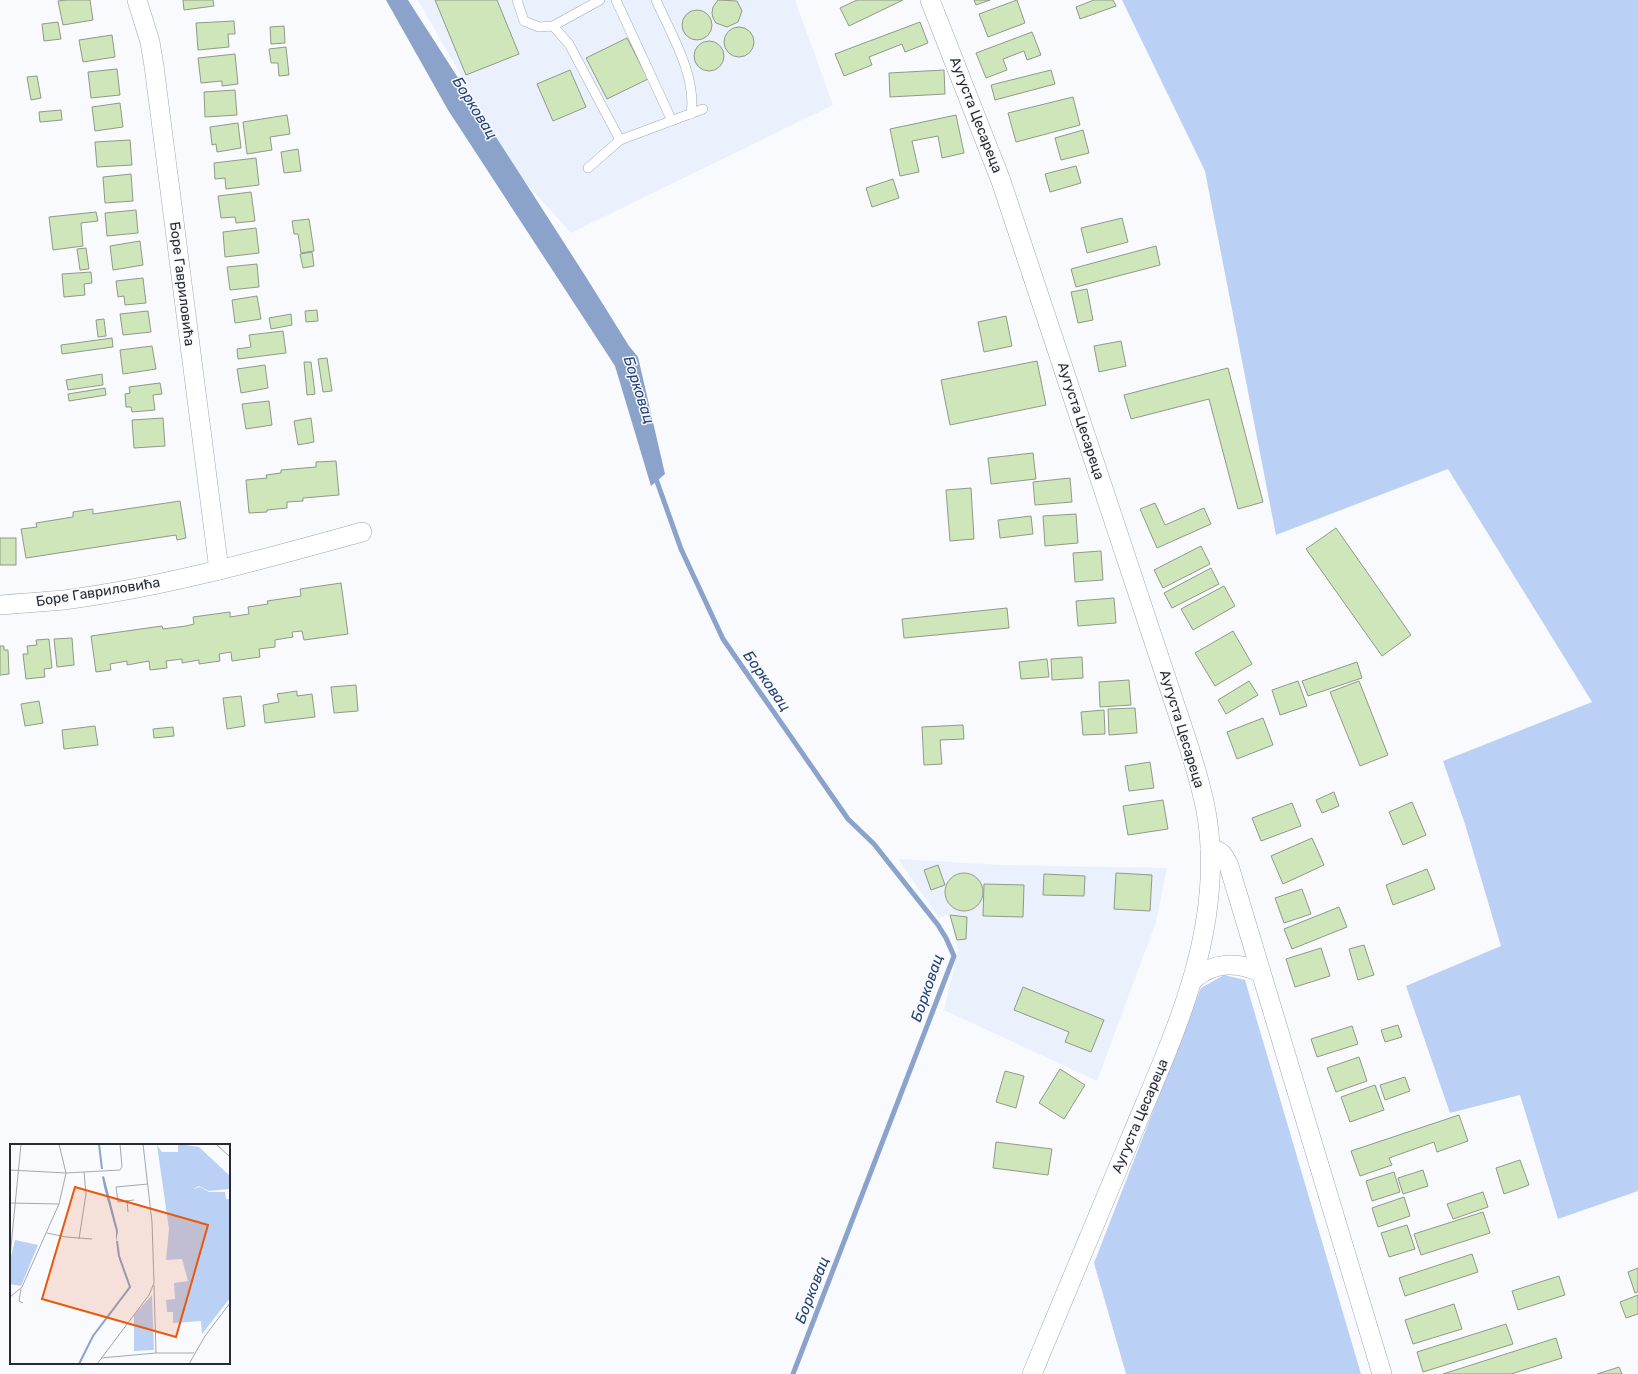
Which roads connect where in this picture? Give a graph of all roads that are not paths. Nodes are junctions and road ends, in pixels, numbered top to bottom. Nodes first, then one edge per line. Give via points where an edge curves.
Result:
1 (137, 0) edge
2 (517, 0) edge
3 (600, 0) edge
4 (616, 0) edge
5 (656, 0) edge
6 (930, 0) edge
7 (553, 26) junction
8 (703, 109) dead end
9 (691, 114) junction
10 (672, 121) junction
11 (620, 140) junction
12 (588, 168) dead end
13 (362, 532) dead end
14 (219, 570) junction
15 (0, 605) edge
16 (1210, 849) junction
17 (1260, 973) junction
18 (1194, 979) junction
19 (1032, 1374) edge
20 (1382, 1374) edge

1 - 14 street, Боре Гавриловића via 150,42 154,66
2 - 7 lane via 524,21 539,27
3 - 7 lane
4 - 10 lane
5 - 9 lane via 688,73 693,105
6 - 16 street, Аугуста Цесареца via 1001,181 1129,564 1197,774 1207,814
7 - 11 lane via 569,44
8 - 9 lane
9 - 10 lane
10 - 11 lane
11 - 12 lane
13 - 14 street, Боре Гавриловића via 257,562
14 - 15 street, Боре Гавриловића via 64,600
16 - 17 street via 1217,849 1223,854 1229,866
16 - 18 street, Аугуста Цесареца via 1208,910
17 - 18 street via 1242,966 1223,965 1210,968
17 - 20 street
18 - 19 street, Аугуста Цесареца via 1168,1048

